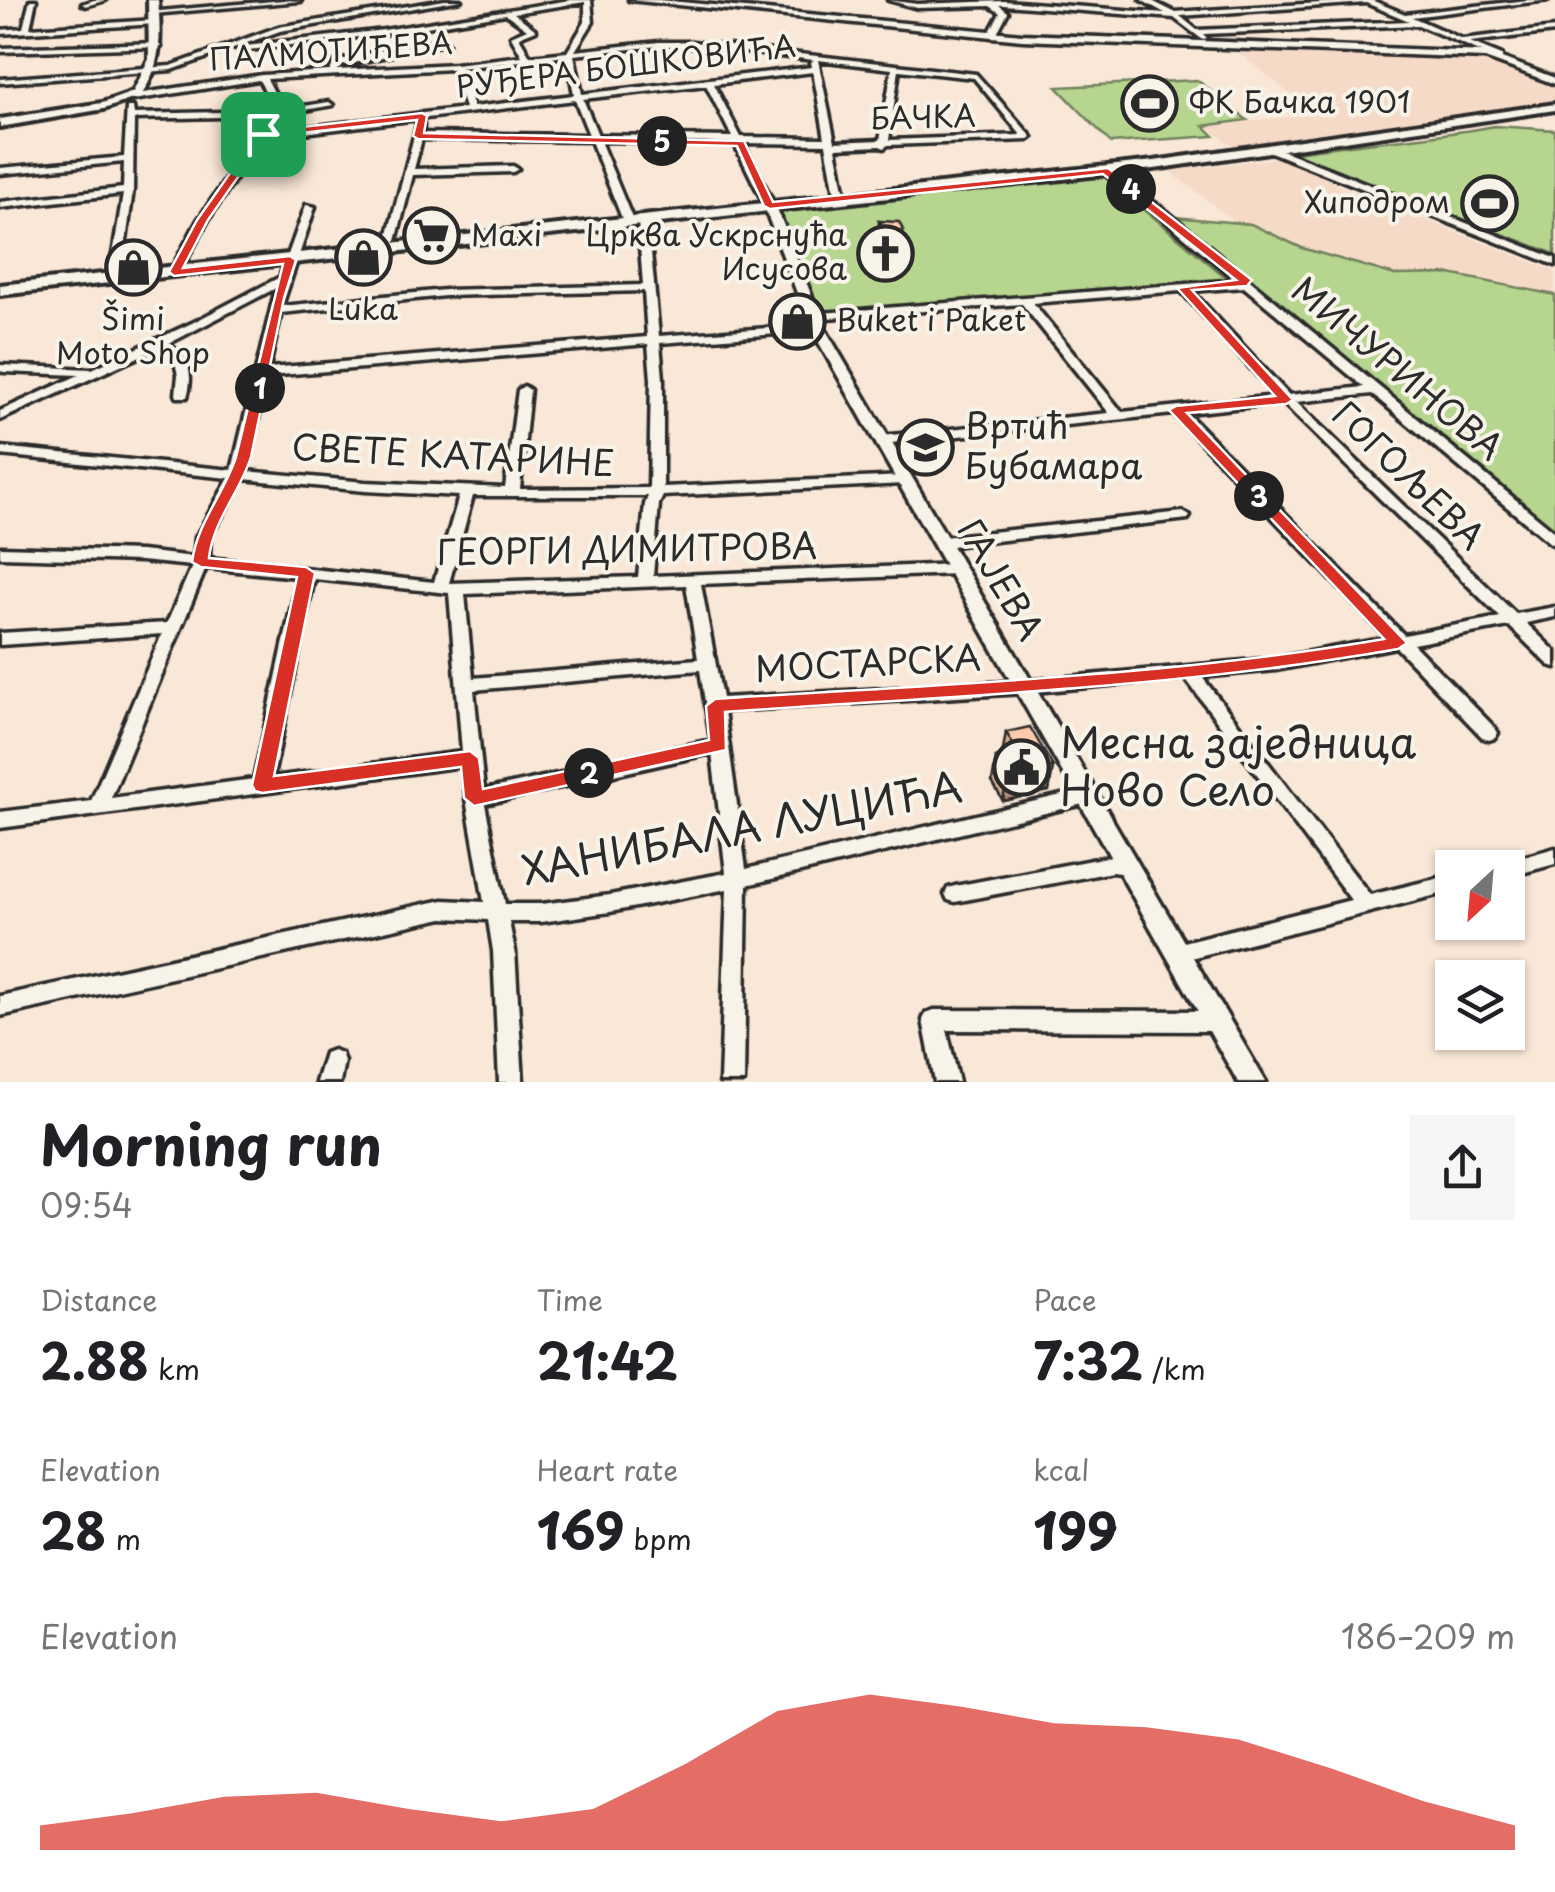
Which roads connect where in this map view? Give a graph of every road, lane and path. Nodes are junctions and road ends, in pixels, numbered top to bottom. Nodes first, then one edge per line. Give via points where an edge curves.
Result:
1 (33, 0) edge
2 (103, 0) edge
3 (298, 0) edge
4 (393, 0) edge
5 (458, 0) edge
6 (585, 0) edge
7 (633, 0) edge
8 (891, 0) edge
9 (1082, 0) edge
10 (1144, 0) edge
11 (1366, 0) edge
12 (1546, 0) edge
13 (991, 2) junction
14 (222, 3) edge
15 (86, 4) dead end
16 (400, 10) junction
17 (1102, 10) junction
18 (154, 11) edge
19 (509, 12) junction
20 (1174, 15) junction
21 (1404, 16) junction
22 (333, 20) junction
23 (1420, 23) junction
24 (298, 24) junction
25 (426, 25) junction
26 (1555, 30) edge
27 (26, 31) junction
28 (0, 32) edge
29 (384, 32) junction
30 (1196, 32) junction
31 (992, 35) junction
32 (347, 38) junction
33 (1461, 40) junction
34 (158, 45) junction
35 (1214, 46) junction
36 (395, 47) junction
37 (225, 49) junction
38 (0, 50) edge
39 (570, 53) junction
40 (1491, 55) junction
41 (527, 58) junction
42 (815, 58) junction
43 (455, 66) junction
44 (896, 66) junction
45 (151, 70) junction
46 (816, 70) junction
47 (333, 73) junction
48 (262, 77) junction
49 (708, 80) junction
50 (0, 81) edge
51 (1555, 81) edge
52 (578, 97) junction
53 (129, 99) junction
54 (330, 105) dead end
55 (1555, 107) edge
56 (470, 110) junction
57 (274, 113) junction
58 (422, 116) junction
59 (128, 117) junction
60 (0, 123) edge
61 (263, 134) junction
62 (418, 136) junction
63 (595, 140) junction
64 (1016, 140) joint
65 (740, 143) junction
66 (831, 143) junction
67 (884, 145) junction
68 (1271, 149) junction
69 (130, 159) junction
70 (513, 169) dead end
71 (0, 170) edge
72 (1105, 170) junction
73 (409, 172) junction
74 (128, 190) junction
75 (841, 199) junction
76 (0, 205) edge
77 (310, 206) dead end
78 (770, 206) junction
79 (636, 222) junction
80 (389, 249) junction
81 (290, 260) junction
82 (1555, 262) edge
83 (174, 272) junction
84 (115, 278) junction
85 (283, 280) junction
86 (1247, 283) junction
87 (648, 288) junction
88 (1183, 288) junction
89 (0, 290) edge
90 (1025, 300) junction
91 (276, 310) junction
92 (815, 322) junction
93 (655, 338) junction
94 (158, 343) junction
95 (4, 368) dead end
96 (264, 372) junction
97 (94, 373) junction
98 (524, 390) dead end
99 (1374, 390) junction
100 (182, 394) dead end
101 (1286, 400) junction
102 (1176, 410) junction
103 (0, 416) edge
104 (1118, 416) junction
105 (880, 440) junction
106 (0, 451) edge
107 (238, 472) junction
108 (904, 480) junction
109 (467, 492) junction
110 (512, 492) junction
111 (656, 495) junction
112 (1183, 516) dead end
113 (1555, 540) edge
114 (943, 542) junction
115 (0, 552) edge
116 (201, 562) junction
117 (957, 569) junction
118 (306, 573) junction
119 (694, 581) junction
120 (645, 583) junction
121 (449, 588) junction
122 (1555, 612) edge
123 (1515, 621) junction
124 (172, 628) junction
125 (0, 640) edge
126 (1398, 643) junction
127 (1555, 661) edge
128 (706, 664) junction
129 (1190, 673) junction
130 (465, 685) junction
131 (1024, 687) junction
132 (715, 706) junction
133 (1489, 732) dead end
134 (719, 745) junction
135 (470, 758) junction
136 (262, 785) junction
137 (1087, 796) junction
138 (474, 798) junction
139 (97, 808) junction
140 (0, 820) edge
141 (1555, 856) edge
142 (1525, 864) edge
143 (1126, 866) junction
144 (738, 877) junction
145 (1435, 886) edge
146 (955, 894) dead end
147 (1366, 904) junction
148 (494, 910) junction
149 (1179, 952) junction
150 (0, 1006) edge
151 (1217, 1021) junction
152 (511, 1082) edge
153 (732, 1082) edge
154 (948, 1082) edge
155 (1253, 1082) edge

1 - 27 street
2 - 15 street
3 - 14 street
3 - 24 street
4 - 16 street
5 - 16 street
6 - 19 street
6 - 39 street via 589,22
7 - 31 street
8 - 13 street via 920,6
9 - 17 street
10 - 20 street
11 - 20 street
11 - 21 street
12 - 21 street
13 - 17 street
13 - 31 street via 1004,12
14 - 18 street
16 - 22 street
16 - 25 street
17 - 20 street
18 - 27 street
18 - 34 main road
19 - 25 street
19 - 41 street via 531,33 515,36
20 - 30 street
21 - 23 street
22 - 24 street
22 - 32 street
23 - 30 street
23 - 33 street
24 - 37 street
25 - 29 street
25 - 36 street via 445,41
26 - 33 street
27 - 28 street
29 - 32 street
29 - 36 street
30 - 35 street
31 - 35 street
32 - 37 street
33 - 40 street
34 - 38 street
34 - 45 main road
35 - 40 street
36 - 47 street via 337,64
37 - 45 street
39 - 41 street, ПАЛМОТИЋЕВА
39 - 42 street, ПАЛМОТИЋЕВА via 675,44
39 - 52 street
40 - 51 street
41 - 43 street, ПАЛМОТИЋЕВА
42 - 44 street, ПАЛМОТИЋЕВА
42 - 46 street
43 - 47 street, ПАЛМОТИЋЕВА
43 - 56 street
44 - 64 street, ПАЛМОТИЋЕВА via 981,78 1028,135
44 - 67 street
45 - 50 street
45 - 53 main road
46 - 49 street, РУЂЕРА БОШКОВИЋА
46 - 66 street
47 - 48 street, ПАЛМОТИЋЕВА
48 - 53 street, ПАЛМОТИЋЕВА
48 - 57 street via 276,103
49 - 52 street, РУЂЕРА БОШКОВИЋА
49 - 65 street
52 - 56 street, РУЂЕРА БОШКОВИЋА
52 - 63 street
53 - 59 street
53 - 60 main road
54 - 57 street
55 - 68 main road
56 - 58 street, РУЂЕРА БОШКОВИЋА
57 - 59 street
57 - 61 street
58 - 61 street, РУЂЕРА БОШКОВИЋА
58 - 62 street
59 - 69 street
61 - 83 street
62 - 63 street, БАЧКА
62 - 73 street
63 - 65 street, БАЧКА
63 - 79 street
64 - 67 street, БАЧКА
65 - 66 street, БАЧКА
65 - 78 street
66 - 67 street, БАЧКА
66 - 75 street
68 - 72 main road
68 - 82 street
69 - 71 street
69 - 74 street
70 - 73 street
72 - 75 main road
72 - 86 street, МИЧУРИНОВА
73 - 80 street
74 - 76 street
74 - 84 street
75 - 78 main road
77 - 81 street
78 - 79 main road
78 - 92 street, ГАЈЕВА
79 - 80 main road
79 - 87 street
80 - 81 main road
81 - 83 main road
81 - 85 street
83 - 84 main road
84 - 89 main road
85 - 91 street
85 - 94 street
86 - 88 street
86 - 99 street, МИЧУРИНОВА
87 - 91 street via 446,294
87 - 93 street
88 - 90 street
88 - 101 street, ГОГОЉЕВА
90 - 92 street
90 - 104 street
91 - 96 street
92 - 93 street
92 - 105 street, ГАЈЕВА
93 - 96 street
93 - 111 street
94 - 97 street
94 - 100 street via 181,355 187,368
95 - 97 street
96 - 107 street
97 - 103 street
98 - 110 street
99 - 101 street
99 - 113 street, МИЧУРИНОВА
101 - 102 street
101 - 123 street, ГОГОЉЕВА
102 - 104 street
102 - 126 street
104 - 105 street
105 - 108 street, ГАЈЕВА
106 - 107 street, СВЕТЕ КАТАРИНЕ
107 - 109 street, СВЕТЕ КАТАРИНЕ
107 - 116 street via 204,537
108 - 111 street, СВЕТЕ КАТАРИНЕ
108 - 114 street, ГАЈЕВА
109 - 110 street, СВЕТЕ КАТАРИНЕ
109 - 121 street
110 - 111 street, СВЕТЕ КАТАРИНЕ
111 - 120 street
112 - 114 street
114 - 117 street, ГАЈЕВА
115 - 116 street, ГЕОРГИ ДИМИТРОВА
116 - 118 street, ГЕОРГИ ДИМИТРОВА
116 - 124 street
117 - 119 street, ГЕОРГИ ДИМИТРОВА
117 - 131 street, ГАЈЕВА
118 - 121 street, ГЕОРГИ ДИМИТРОВА
118 - 136 street
119 - 120 street, ГЕОРГИ ДИМИТРОВА
119 - 128 street
120 - 121 street, ГЕОРГИ ДИМИТРОВА
121 - 130 street
122 - 123 street, МОСТАРСКА
123 - 126 street, МОСТАРСКА
123 - 127 street, ГОГОЉЕВА
124 - 125 street
124 - 139 street
126 - 129 street, МОСТАРСКА
126 - 133 street
128 - 130 street
128 - 132 street
129 - 131 street, МОСТАРСКА
129 - 147 street
130 - 135 street
131 - 132 street, МОСТАРСКА
131 - 137 street, ГАЈЕВА
132 - 134 street
134 - 138 street
134 - 144 street
135 - 136 street
135 - 138 street
136 - 139 street
137 - 143 street, ГАЈЕВА
137 - 144 street, ХАНИБАЛА ЛУЦИЋА
138 - 148 street
139 - 140 street
141 - 142 street
143 - 146 street
143 - 149 street, ГАЈЕВА
144 - 148 street, ХАНИБАЛА ЛУЦИЋА via 538,914
144 - 153 street
145 - 147 street
147 - 149 street
148 - 150 street, ХАНИБАЛА ЛУЦИЋА via 442,909
148 - 152 street via 504,951
149 - 151 street, ГАЈЕВА
151 - 154 street via 934,1020
151 - 155 street, ГАЈЕВА

